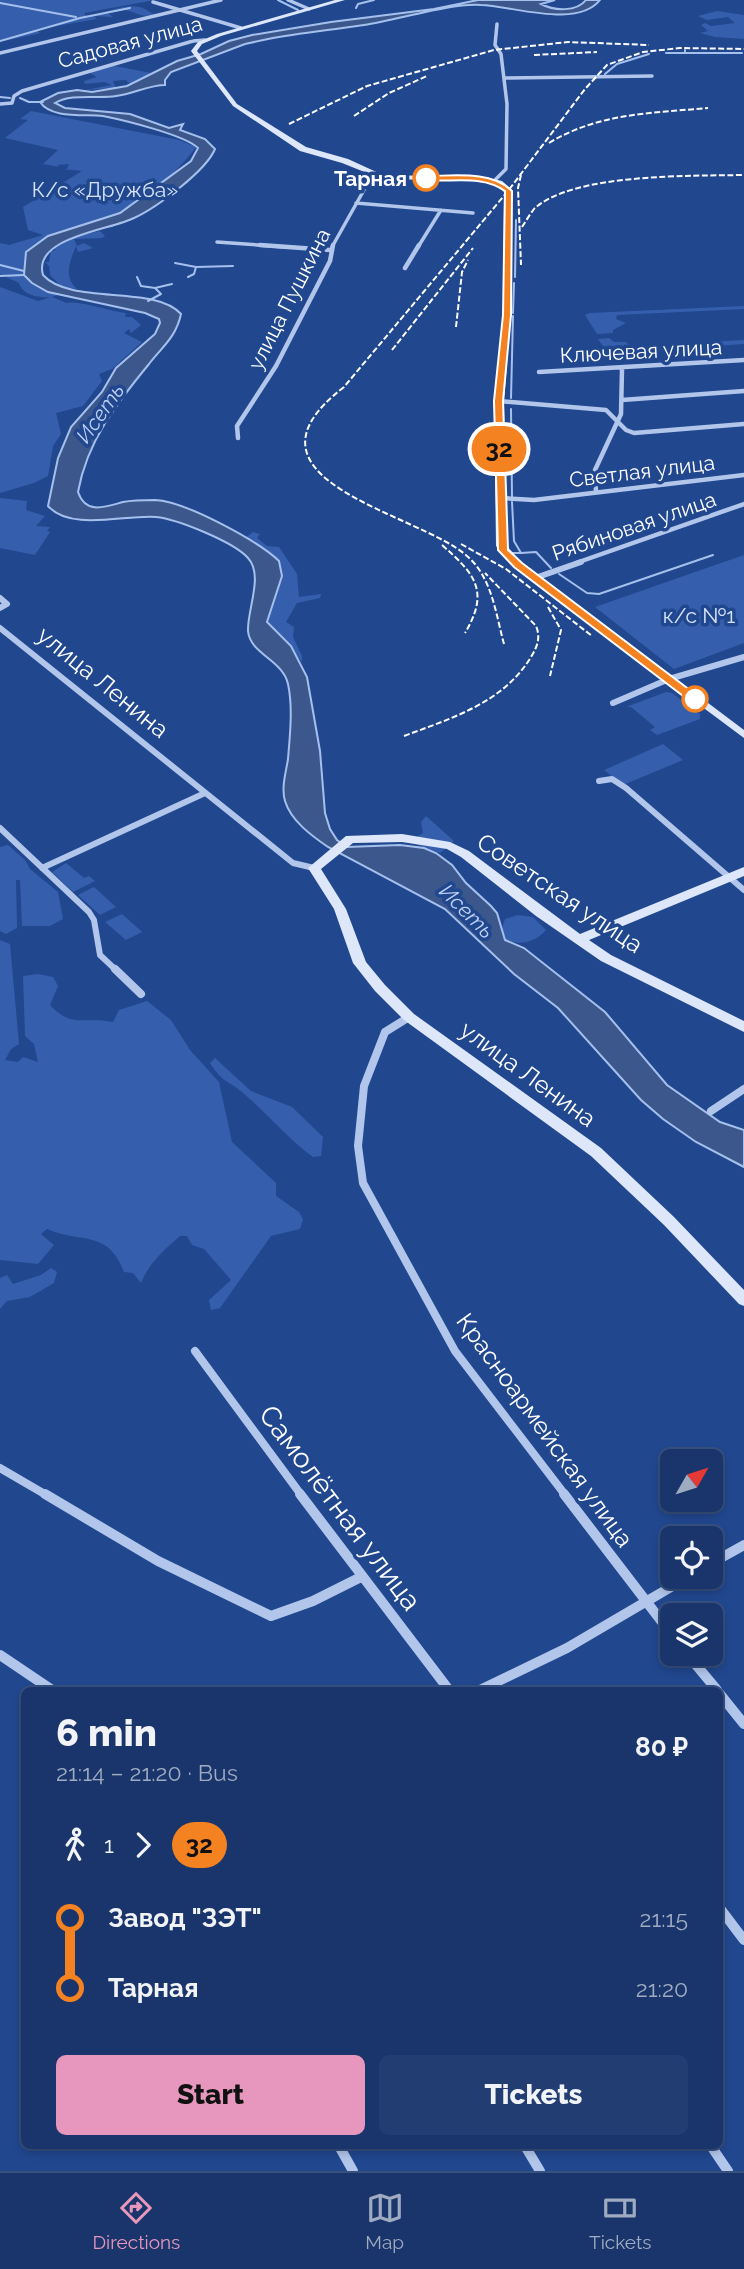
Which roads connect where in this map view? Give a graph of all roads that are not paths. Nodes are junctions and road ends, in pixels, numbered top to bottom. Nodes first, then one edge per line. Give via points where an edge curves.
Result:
1 (221, 0) edge
2 (288, 0) edge
3 (342, 0) edge
4 (153, 2) edge
5 (310, 9) junction
6 (179, 10) junction
7 (498, 24) dead end
8 (241, 28) junction
9 (205, 40) junction
10 (0, 52) edge
11 (652, 76) dead end
12 (504, 78) junction
13 (0, 104) edge
14 (375, 176) junction
15 (494, 181) junction
16 (356, 204) junction
17 (441, 210) junction
18 (474, 213) dead end
19 (217, 242) dead end
20 (330, 250) junction
21 (405, 268) dead end
22 (744, 360) edge
23 (621, 369) junction
24 (539, 372) dead end
25 (744, 391) edge
26 (622, 400) junction
27 (499, 401) junction
28 (616, 420) junction
29 (744, 424) edge
30 (238, 438) dead end
31 (744, 475) edge
32 (596, 492) junction
33 (501, 498) junction
34 (744, 504) edge
35 (535, 578) junction
36 (0, 598) edge
37 (0, 608) edge
38 (0, 628) edge
39 (744, 657) edge
40 (669, 679) junction
41 (613, 703) dead end
42 (744, 735) edge
43 (599, 781) dead end
44 (205, 793) junction
45 (0, 828) edge
46 (319, 863) junction
47 (42, 867) junction
48 (744, 871) edge
49 (730, 877) junction
50 (744, 890) edge
51 (580, 939) junction
52 (141, 994) dead end
53 (409, 1017) junction
54 (744, 1027) edge
55 (744, 1089) edge
56 (711, 1111) dead end
57 (744, 1300) edge
58 (195, 1351) dead end
59 (0, 1468) edge
60 (744, 1545) edge
61 (723, 1557) edge
62 (361, 1577) junction
63 (667, 1589) edge
64 (645, 1602) junction
65 (660, 1620) edge
66 (0, 1655) edge
67 (697, 1666) edge
68 (48, 1687) edge
69 (447, 1687) edge
70 (486, 1687) edge
71 (714, 1687) edge
72 (723, 1698) edge
73 (744, 1724) edge
74 (723, 1912) edge
75 (744, 1940) edge
76 (341, 2149) edge
77 (527, 2149) edge
78 (712, 2149) edge
79 (353, 2171) edge
80 (540, 2171) edge
81 (728, 2171) edge

1 - 6 street
2 - 5 street
3 - 5 main road, Садовая улица
4 - 6 street
5 - 8 main road, Садовая улица
6 - 8 street
6 - 10 street
7 - 12 street via 495,45
8 - 9 main road, Садовая улица
9 - 13 street, Садовая улица via 22,90 14,96 15,102
9 - 14 main road via 195,54 243,111 293,144 345,160
11 - 12 street
12 - 15 street via 506,169
14 - 15 main road
14 - 16 street, улица Пушкина
15 - 27 main road via 508,191 509,198 507,315
16 - 17 street
16 - 20 street, улица Пушкина
17 - 18 street
17 - 21 street
19 - 20 street
20 - 30 street, улица Пушкина via 330,261 292,337 237,426
22 - 23 street, Ключевая улица
23 - 24 street, Ключевая улица
23 - 26 street
25 - 26 street
26 - 28 street
27 - 28 street via 600,409
27 - 33 main road
28 - 29 street via 626,430 645,434
28 - 32 street via 595,469
31 - 32 street, Светлая улица
32 - 33 street, Светлая улица via 534,500
33 - 35 main road via 501,545
34 - 35 street, Рябиновая улица
35 - 40 main road
36 - 37 street via 7,604
38 - 44 street, улица Ленина
39 - 40 street
40 - 41 street
40 - 42 main road
43 - 49 street via 612,779 626,788
44 - 46 street, улица Ленина via 293,863
44 - 47 street
45 - 47 street
46 - 51 main road, Советская улица via 342,843 369,836 450,846
46 - 53 main road, улица Ленина via 360,963
47 - 52 street via 89,912 100,955
48 - 49 main road
49 - 50 street
49 - 51 main road
51 - 54 main road, Советская улица via 607,958
53 - 57 main road, улица Ленина via 596,1152 669,1220
53 - 64 street, Красноармейская улица via 385,1032 364,1086 358,1146 363,1183 455,1351
55 - 56 street
58 - 62 street, Самолётная улица
59 - 62 street via 158,1562 271,1616
60 - 61 street
62 - 69 street, Самолётная улица
63 - 64 street
64 - 65 street, Красноармейская улица
64 - 70 street via 567,1648
66 - 68 street
67 - 71 street
72 - 73 street
74 - 75 street
76 - 79 street
77 - 80 street
78 - 81 street

